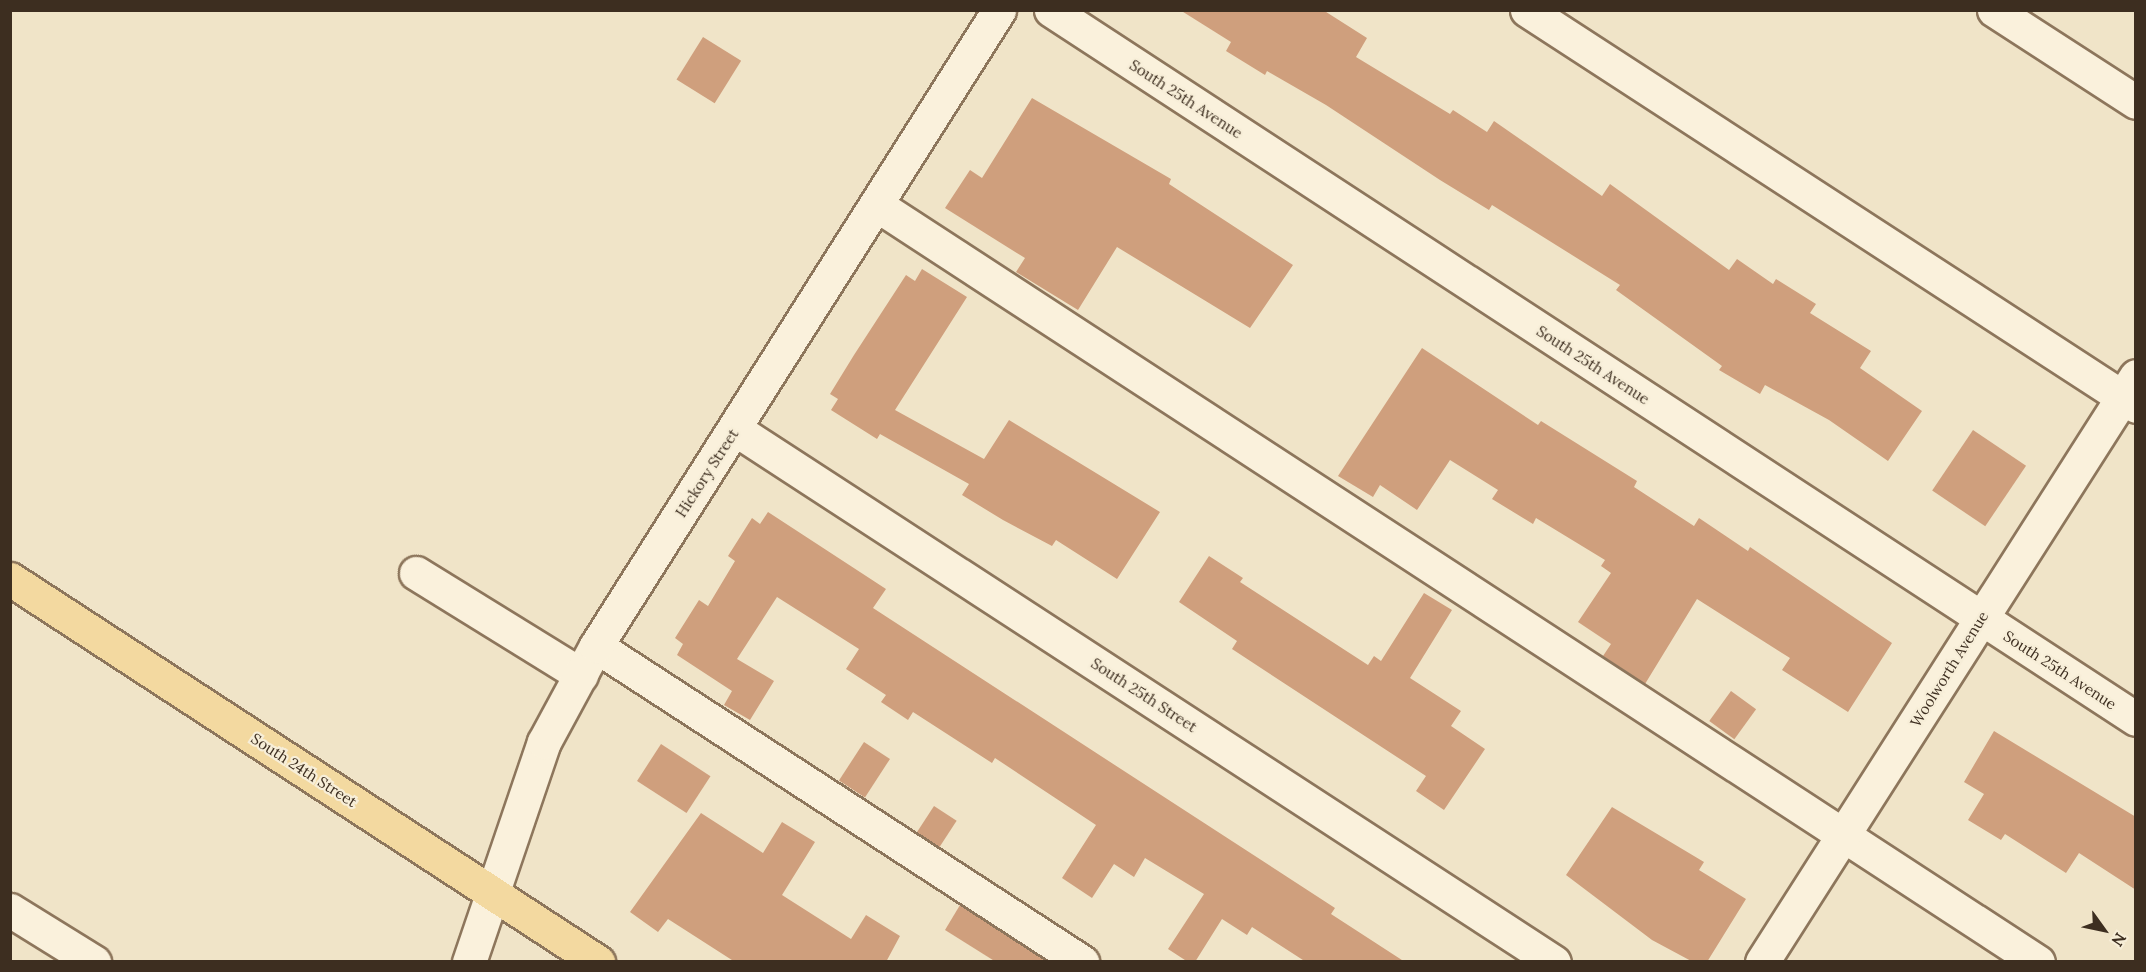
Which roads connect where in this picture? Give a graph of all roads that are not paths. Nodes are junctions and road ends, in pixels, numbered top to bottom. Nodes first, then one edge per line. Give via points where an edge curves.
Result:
1 (999, 10) edge
2 (1051, 10) edge
3 (1527, 10) edge
4 (1994, 10) edge
5 (2136, 102) edge
6 (877, 206) junction
7 (2131, 393) edge
8 (735, 429) junction
9 (416, 573) dead end
10 (10, 579) edge
11 (1982, 618) junction
12 (596, 646) junction
13 (581, 675) junction
14 (2136, 719) edge
15 (1843, 836) junction
16 (493, 894) junction
17 (10, 910) edge
18 (94, 962) edge
19 (469, 962) edge
20 (598, 962) edge
21 (1082, 962) edge
22 (1554, 962) edge
23 (1762, 962) edge
24 (2038, 962) edge

1 - 6 street, Hickory Street
2 - 11 street, South 25th Avenue
3 - 7 street
4 - 5 street
6 - 8 street, Hickory Street
6 - 15 street
7 - 11 street, Woolworth Avenue
8 - 12 street, Hickory Street
8 - 22 street, South 25th Street
9 - 13 street
10 - 16 main road, South 24th Street
11 - 14 street, South 25th Avenue
11 - 15 street, Woolworth Avenue
12 - 13 street, Hickory Street
12 - 21 street
13 - 16 street, Hickory Street via 544,742
15 - 23 street, Woolworth Avenue
15 - 24 street
16 - 19 street, Hickory Street
16 - 20 main road, South 24th Street
17 - 18 street

